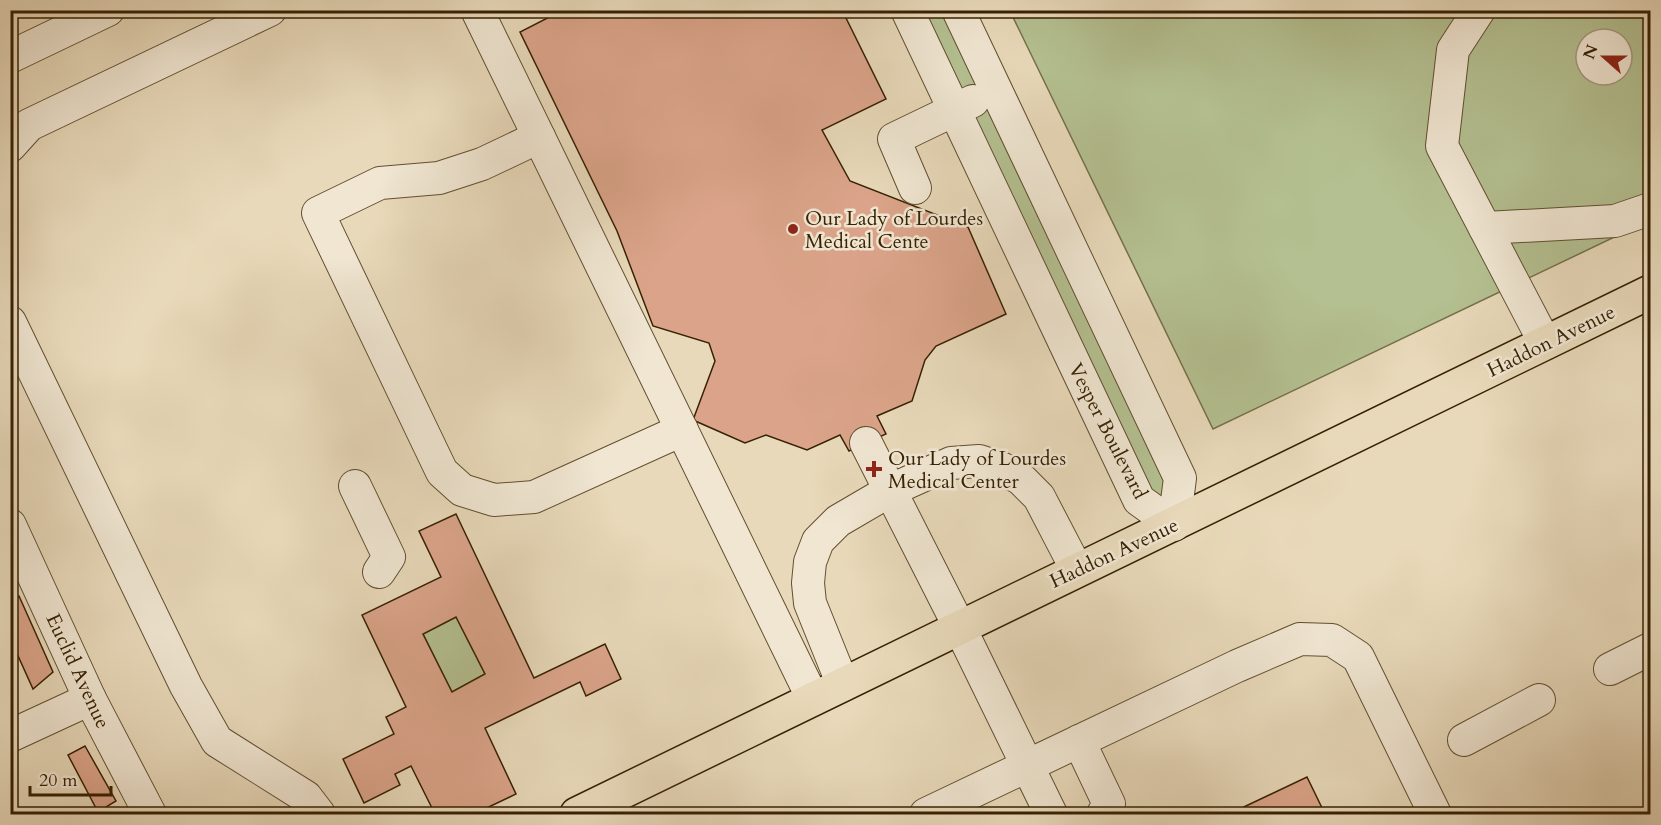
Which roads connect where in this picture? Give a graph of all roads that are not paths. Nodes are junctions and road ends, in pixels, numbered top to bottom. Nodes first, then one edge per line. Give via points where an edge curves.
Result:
1 (108, 10) edge
2 (270, 10) edge
3 (477, 10) edge
4 (907, 10) edge
5 (958, 10) edge
6 (1479, 10) edge
7 (12, 51) edge
8 (995, 90) junction
9 (954, 110) junction
10 (539, 137) junction
11 (10, 146) edge
12 (915, 188) dead end
13 (1650, 209) edge
14 (1485, 228) junction
15 (1648, 294) edge
16 (10, 322) edge
17 (1545, 343) junction
18 (682, 430) junction
19 (866, 443) dead end
20 (355, 486) dead end
21 (891, 490) junction
22 (10, 525) edge
23 (1174, 525) junction
24 (1077, 570) junction
25 (379, 572) dead end
26 (960, 628) junction
27 (1650, 649) edge
28 (1610, 669) dead end
29 (843, 685) junction
30 (90, 699) junction
31 (813, 699) junction
32 (1539, 700) dead end
33 (10, 736) edge
34 (1464, 740) dead end
35 (1079, 741) junction
36 (1026, 766) junction
37 (979, 803) edge
38 (150, 814) edge
39 (319, 814) edge
40 (577, 814) edge
41 (926, 814) edge
42 (1051, 814) edge
43 (1103, 814) edge
44 (1435, 814) edge

1 - 7 street
2 - 11 street via 29,125
3 - 10 street
4 - 9 street, Vesper Boulevard
5 - 8 street, Vesper Boulevard
6 - 14 street via 1453,50 1442,146
8 - 9 street
8 - 23 street, Vesper Boulevard via 1180,478
9 - 12 street via 894,139
9 - 23 street, Vesper Boulevard via 1139,500
10 - 18 street
10 - 18 street via 482,165 439,177 380,183 318,213 442,472 462,490 494,500 534,497
13 - 14 street via 1615,221
14 - 17 street
15 - 17 main road, Haddon Avenue
16 - 39 street via 186,686 217,741 306,796
17 - 23 main road, Haddon Avenue
18 - 31 street
19 - 21 street
20 - 25 street via 389,557
21 - 24 street via 951,463 979,461 1003,469 1021,479 1039,497
21 - 26 street
21 - 29 street via 838,521 818,541 810,562 810,603
22 - 30 street, Euclid Avenue
23 - 24 main road, Haddon Avenue
24 - 26 main road, Haddon Avenue
26 - 29 main road, Haddon Avenue
26 - 36 street
27 - 28 street
29 - 31 main road, Haddon Avenue
30 - 33 street
30 - 38 street, Euclid Avenue
31 - 40 main road, Haddon Avenue
32 - 34 street
35 - 36 street
35 - 43 street via 1108,804
35 - 44 street via 1300,639 1332,640 1358,657
36 - 37 street
36 - 42 street
37 - 41 street

